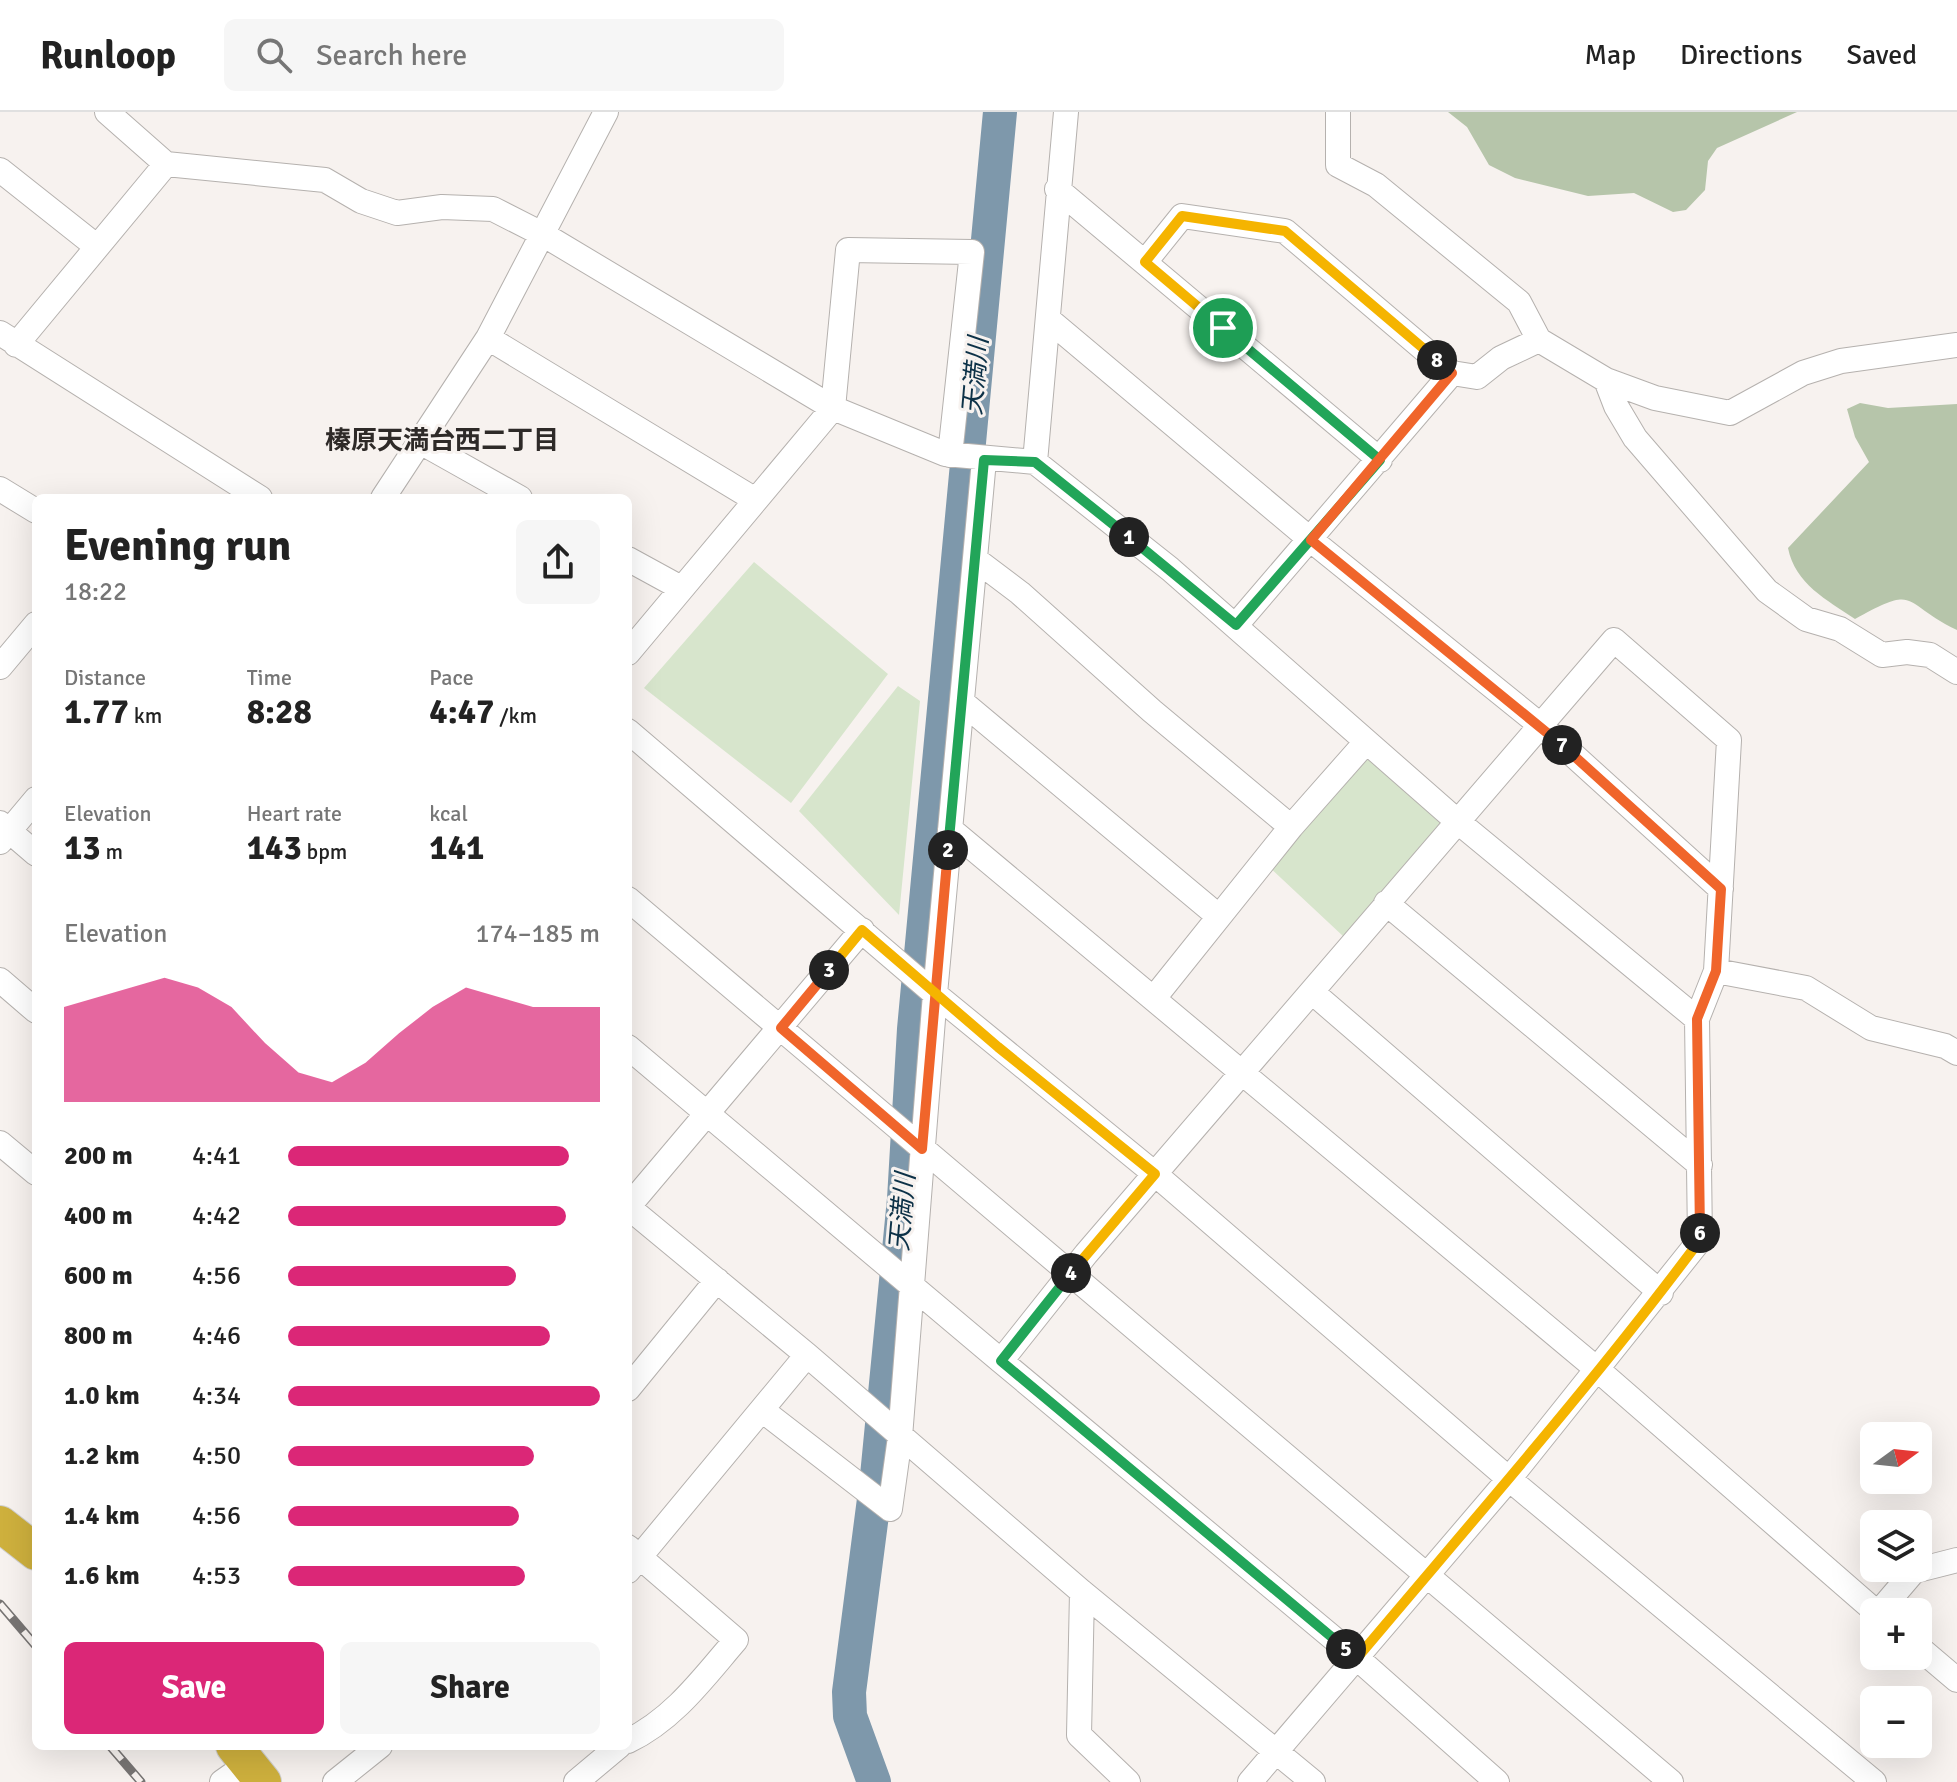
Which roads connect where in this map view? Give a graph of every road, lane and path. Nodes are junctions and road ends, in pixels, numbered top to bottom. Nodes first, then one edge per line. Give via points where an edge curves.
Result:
1 (107, 112) edge
2 (606, 112) edge
3 (1066, 112) edge
4 (1338, 112) edge
5 (166, 164) junction
6 (0, 170) edge
7 (1057, 189) junction
8 (544, 235) junction
9 (96, 246) junction
10 (1145, 262) junction
11 (1049, 320) junction
12 (1957, 324) edge
13 (488, 338) junction
14 (8, 339) edge
15 (1539, 340) junction
16 (1948, 347) edge
17 (1452, 373) junction
18 (1606, 380) junction
19 (833, 408) junction
20 (422, 443) junction
21 (950, 455) junction
22 (984, 460) junction
23 (1380, 460) junction
24 (1035, 462) junction
25 (1, 491) edge
26 (254, 494) edge
27 (386, 494) edge
28 (513, 494) edge
29 (754, 499) junction
30 (32, 509) edge
31 (1311, 540) junction
32 (975, 559) junction
33 (632, 561) edge
34 (681, 588) junction
35 (1236, 625) junction
36 (32, 629) edge
37 (632, 648) edge
38 (0, 667) edge
39 (1957, 672) edge
40 (962, 702) junction
41 (1539, 724) junction
42 (632, 734) edge
43 (1366, 742) junction
44 (32, 803) edge
45 (1457, 821) junction
46 (1291, 827) junction
47 (950, 829) junction
48 (3, 832) edge
49 (32, 851) edge
50 (1721, 889) junction
51 (632, 902) edge
52 (1386, 903) junction
53 (1217, 915) junction
54 (862, 930) junction
55 (1716, 971) junction
56 (0, 980) edge
57 (1312, 992) junction
58 (935, 994) junction
59 (1154, 998) junction
60 (32, 1008) edge
61 (1697, 1019) junction
62 (781, 1028) junction
63 (632, 1050) edge
64 (1957, 1053) edge
65 (1244, 1074) junction
66 (708, 1113) junction
67 (0, 1143) edge
68 (922, 1149) junction
69 (1700, 1165) junction
70 (32, 1170) edge
71 (1155, 1174) junction
72 (632, 1202) edge
73 (632, 1210) edge
74 (1070, 1275) junction
75 (717, 1280) junction
76 (911, 1288) junction
77 (1661, 1293) junction
78 (807, 1355) junction
79 (1001, 1361) junction
80 (1598, 1370) junction
81 (632, 1384) edge
82 (762, 1410) junction
83 (900, 1437) junction
84 (1509, 1479) junction
85 (0, 1524) edge
86 (32, 1549) edge
87 (632, 1559) edge
88 (1957, 1560) edge
89 (1428, 1574) junction
90 (1082, 1592) junction
91 (1862, 1598) edge
92 (1890, 1598) edge
93 (1357, 1658) junction
94 (1932, 1659) edge
95 (1957, 1680) edge
96 (632, 1739) edge
97 (375, 1750) edge
98 (614, 1750) edge
99 (1278, 1752) junction
100 (335, 1782) edge
101 (576, 1782) edge
102 (1128, 1782) edge
103 (1250, 1782) edge
104 (1313, 1782) edge
105 (1497, 1782) edge
106 (1671, 1782) edge
107 (1874, 1782) edge

1 - 5 street
2 - 8 street
3 - 7 street
4 - 15 street via 1338,165 1376,185 1519,302
5 - 8 street via 325,180 361,201 397,213 442,207 493,209
5 - 9 street
6 - 9 street
7 - 10 street
7 - 11 street
8 - 13 street
8 - 19 street
9 - 14 street
10 - 17 street via 1182,216 1285,231
10 - 23 street
11 - 24 street
11 - 31 street
12 - 16 street
13 - 20 street
13 - 29 street
14 - 26 street
15 - 17 street via 1501,358 1477,377
15 - 18 street
16 - 18 street via 1841,361 1730,413 1655,398
17 - 23 street
18 - 39 street via 1635,438 1767,591 1806,619 1840,629 1882,655 1930,655
19 - 21 street
19 - 21 street via 848,250 972,252
19 - 29 street
20 - 27 street
20 - 28 street
21 - 22 street
22 - 24 street
22 - 32 street
23 - 31 street
24 - 35 street
25 - 30 street
29 - 34 street
31 - 35 street
31 - 41 street
32 - 40 street
32 - 46 street
33 - 34 street
34 - 37 street
35 - 43 street
36 - 38 street
40 - 47 street
40 - 53 street
41 - 45 street
41 - 50 street
41 - 50 street via 1614,640 1729,740
42 - 54 street
43 - 45 street
43 - 46 street
44 - 48 street
45 - 52 street
45 - 61 street
46 - 53 street
47 - 58 street
47 - 59 street
48 - 49 street
50 - 55 street
51 - 62 street
52 - 57 street
52 - 69 street
53 - 59 street
54 - 58 street
54 - 62 street
55 - 61 street
55 - 64 street via 1806,988 1871,1028
56 - 60 street
57 - 65 street
57 - 77 street
58 - 68 street
58 - 71 street
59 - 65 street
61 - 69 street
62 - 66 street
62 - 68 street
63 - 66 street
65 - 71 street
65 - 80 street
66 - 72 street
66 - 76 street
67 - 70 street
68 - 74 street
68 - 76 street
69 - 77 street via 1700,1240
71 - 74 street
71 - 84 street
73 - 75 street
74 - 79 street
74 - 89 street
75 - 78 street
75 - 81 street
76 - 79 street
76 - 83 street
77 - 80 street
78 - 82 street
78 - 83 street
79 - 93 street
80 - 84 street
80 - 91 street
82 - 83 street via 890,1509
82 - 87 street
83 - 90 street
84 - 89 street
84 - 107 street
85 - 86 highway
87 - 96 street via 736,1640 653,1729
88 - 92 street via 1914,1571
89 - 93 street
89 - 106 street
90 - 99 street
90 - 102 street via 1079,1735
93 - 99 street
93 - 105 street
94 - 95 street
97 - 100 street
98 - 101 street
99 - 103 street
99 - 104 street

